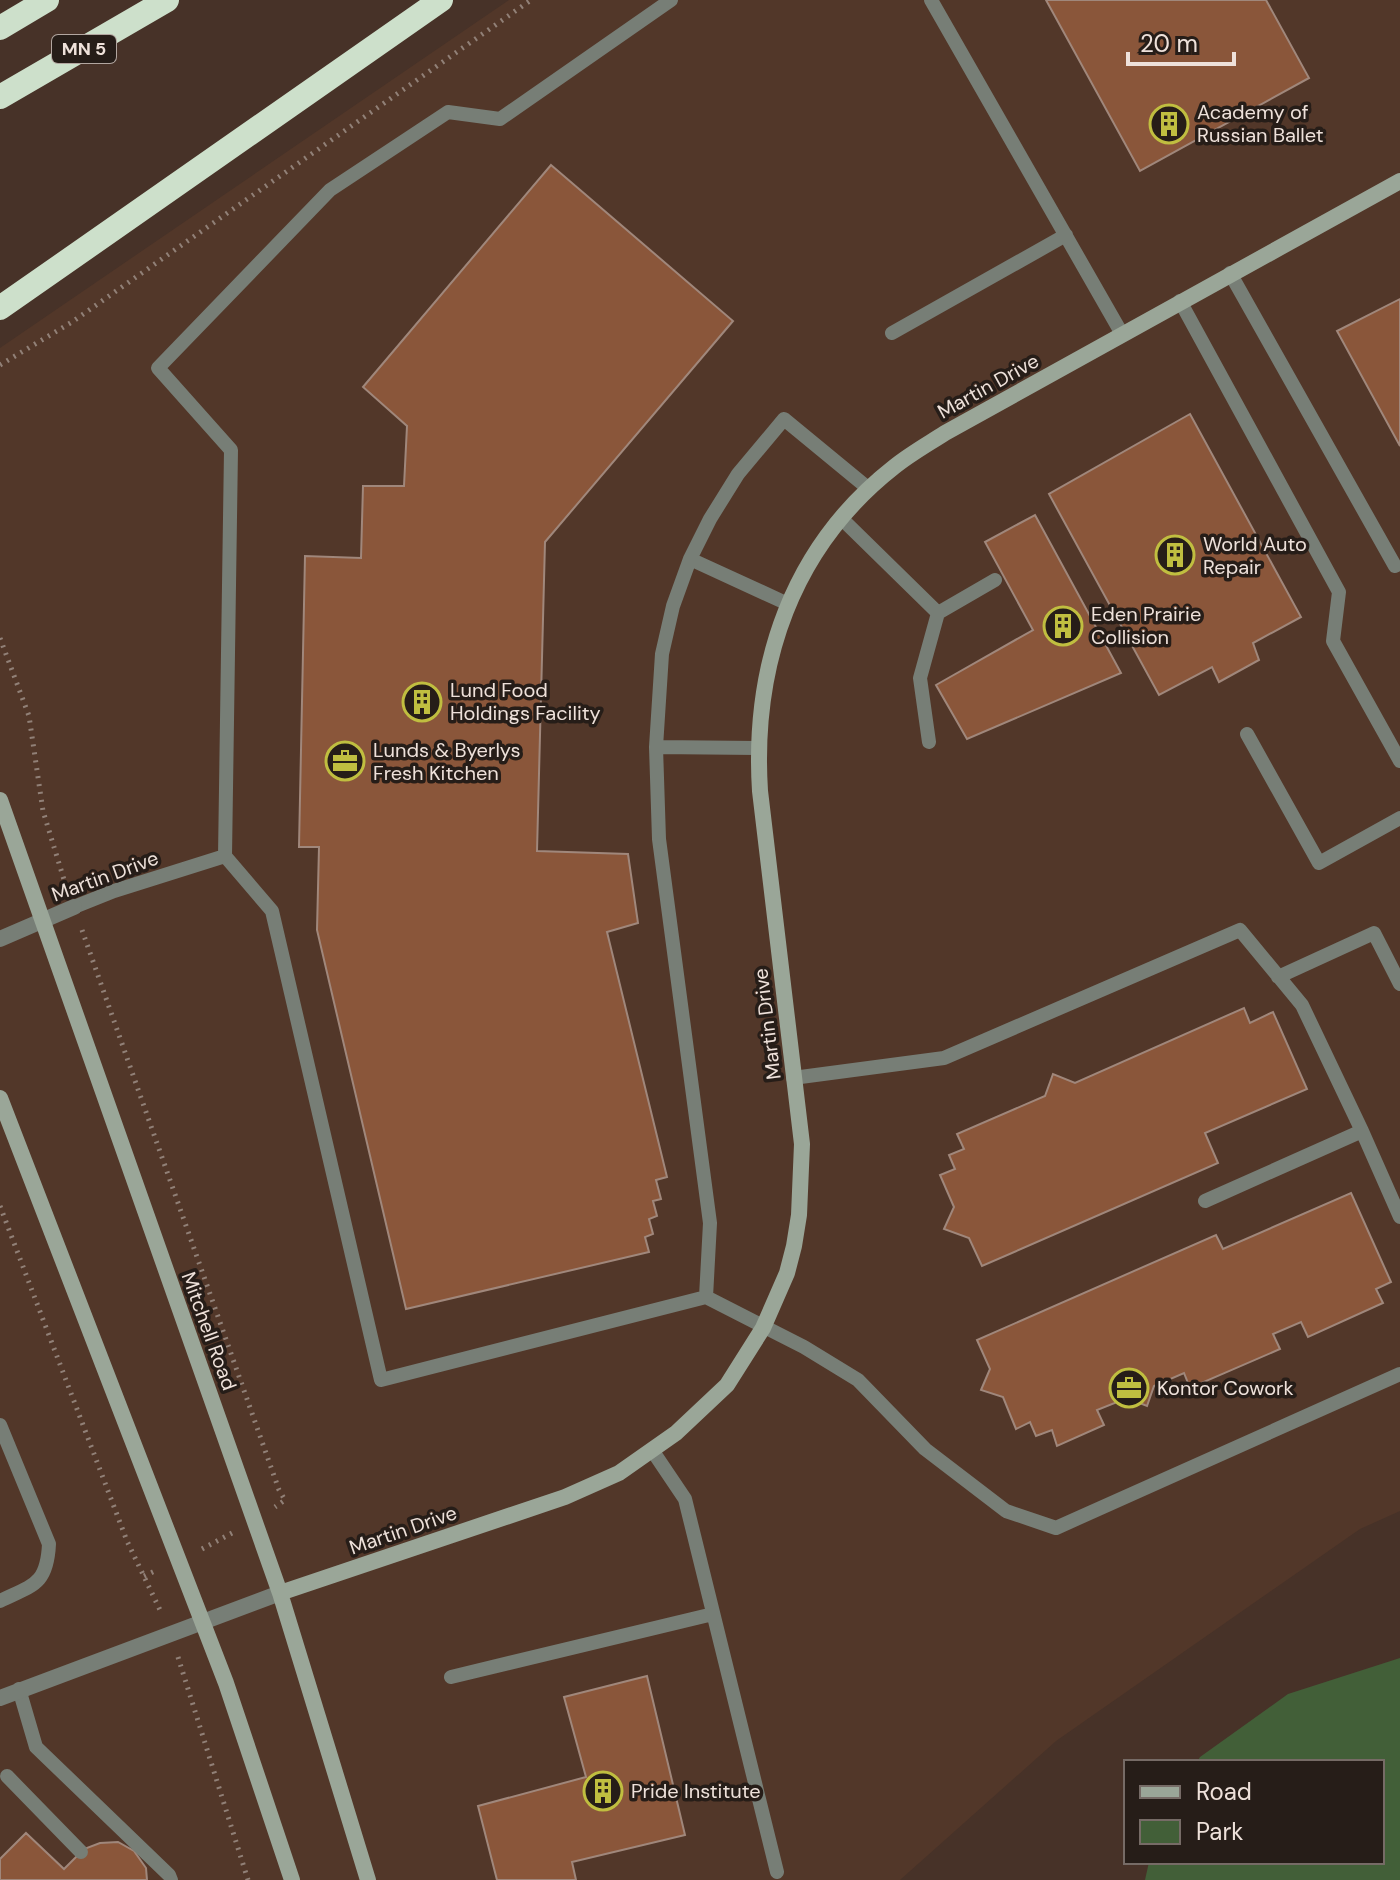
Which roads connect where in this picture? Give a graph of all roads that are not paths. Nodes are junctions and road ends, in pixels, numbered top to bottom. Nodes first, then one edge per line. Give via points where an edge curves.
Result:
1 (47, 0) edge
2 (167, 0) edge
3 (441, 0) edge
4 (671, 0) edge
5 (931, 0) edge
6 (0, 28) edge
7 (0, 97) edge
8 (1400, 181) edge
9 (1066, 235) junction
10 (1230, 273) junction
11 (1180, 301) junction
12 (0, 308) edge
13 (892, 333) dead end
14 (1122, 334) junction
15 (869, 489) junction
16 (841, 518) junction
17 (690, 559) junction
18 (1395, 566) dead end
19 (995, 580) dead end
20 (788, 604) junction
21 (938, 613) junction
22 (1247, 734) dead end
23 (929, 742) dead end
24 (656, 747) junction
25 (757, 748) junction
26 (1400, 761) edge
27 (0, 800) edge
28 (1400, 818) edge
29 (225, 856) junction
30 (74, 907) joint
31 (43, 921) junction
32 (0, 939) edge
33 (1278, 977) junction
34 (1400, 984) edge
35 (793, 1078) junction
36 (0, 1098) edge
37 (1362, 1131) junction
38 (1205, 1201) dead end
39 (1400, 1217) edge
40 (706, 1297) junction
41 (763, 1328) junction
42 (1400, 1374) edge
43 (0, 1425) edge
44 (652, 1450) junction
45 (280, 1593) junction
46 (0, 1601) edge
47 (713, 1614) junction
48 (202, 1623) junction
49 (451, 1677) dead end
50 (19, 1689) junction
51 (0, 1698) edge
52 (7, 1776) dead end
53 (81, 1852) dead end
54 (777, 1872) dead end
55 (171, 1880) edge
56 (292, 1880) edge
57 (368, 1880) edge

1 - 6 highway
2 - 7 highway, MN 5
3 - 12 highway
4 - 29 lane via 500,119 448,112 330,190 158,368 231,450
5 - 9 lane
8 - 10 street, Martin Drive
9 - 13 lane
9 - 14 lane
10 - 11 street, Martin Drive
10 - 18 lane
11 - 14 street, Martin Drive
11 - 26 lane via 1339,592 1333,641
14 - 15 street, Martin Drive via 945,433
15 - 16 street, Martin Drive
15 - 17 lane via 784,419 738,474
16 - 20 street, Martin Drive
16 - 21 lane
17 - 20 lane
17 - 24 lane via 662,654
19 - 21 lane
20 - 25 street, Martin Drive via 762,695
21 - 23 lane via 920,678
22 - 28 lane via 1319,863
24 - 25 lane
24 - 40 lane via 659,839 710,1223
25 - 35 street, Martin Drive
27 - 31 street, Mitchell Road
29 - 30 lane, Martin Drive
29 - 40 lane via 272,911 381,1380
30 - 31 street, Martin Drive
31 - 32 street, Martin Drive
31 - 45 street, Mitchell Road
33 - 34 lane via 1374,933
33 - 35 lane via 1240,930 944,1058
33 - 37 lane via 1302,1005
35 - 41 street, Martin Drive via 802,1144 799,1215 787,1273
36 - 48 street
37 - 38 lane
37 - 39 lane
40 - 41 lane
41 - 42 lane via 858,1380 925,1449 1006,1511 1056,1528
41 - 44 street, Martin Drive via 727,1385
43 - 46 lane via 49,1544 48,1564 38,1582
44 - 45 street, Martin Drive via 619,1473 565,1497
44 - 47 lane via 685,1499
45 - 48 street, Martin Drive
45 - 57 street, Mitchell Road
47 - 49 lane
47 - 54 lane
48 - 50 street, Martin Drive
48 - 56 street
50 - 51 street, Martin Drive
50 - 55 lane via 36,1747
52 - 53 lane

